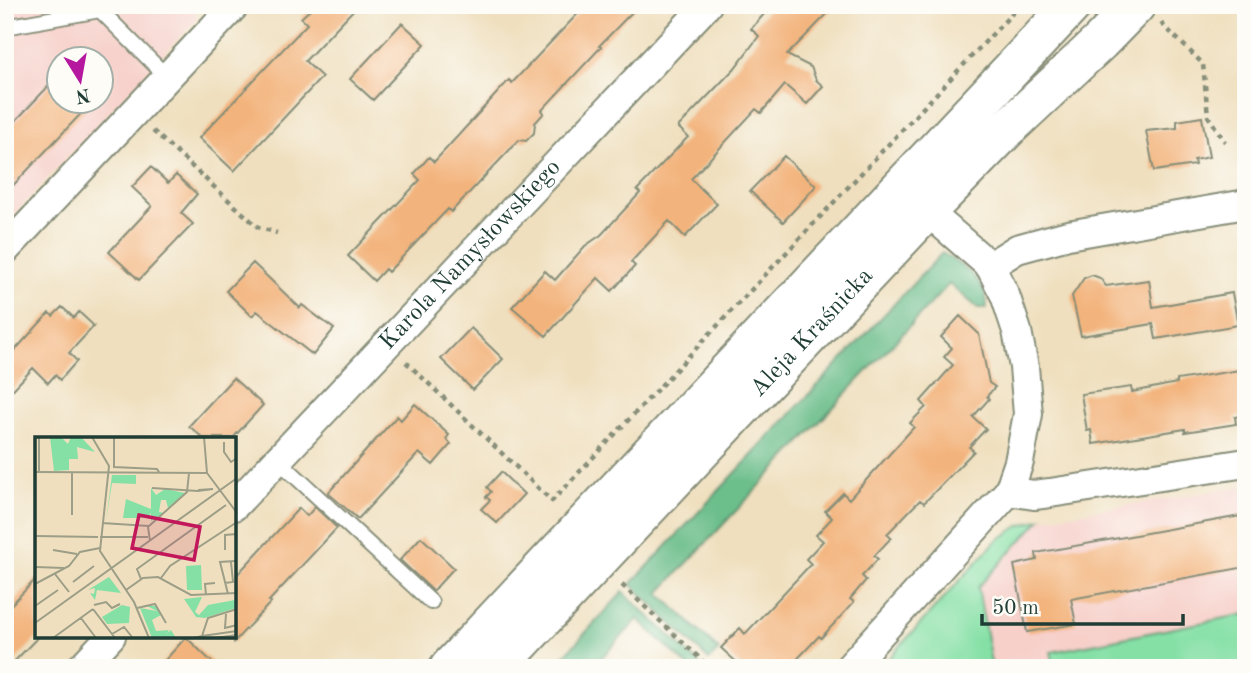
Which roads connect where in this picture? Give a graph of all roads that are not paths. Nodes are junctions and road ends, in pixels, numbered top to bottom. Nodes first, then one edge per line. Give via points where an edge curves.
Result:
1 (236, 5) edge
2 (707, 5) edge
3 (1072, 5) edge
4 (1147, 13) edge
5 (5, 27) edge
6 (169, 75) junction
7 (1246, 204) edge
8 (927, 211) junction
9 (5, 250) edge
10 (990, 266) junction
11 (278, 460) junction
12 (1246, 463) edge
13 (1009, 491) junction
14 (236, 504) edge
15 (431, 602) dead end
16 (108, 638) edge
17 (81, 668) edge
18 (449, 668) edge
19 (497, 668) edge
20 (849, 668) edge

1 - 6 street
2 - 11 street, Karola Namysłowskiego
3 - 18 main road, Aleja Kraśnicka
4 - 8 main road, Aleja Kraśnicka via 1100,42
5 - 6 lane via 100,10
6 - 9 street
7 - 10 street via 1068,235 1017,249
8 - 10 street
8 - 19 main road, Aleja Kraśnicka
10 - 13 street via 1008,303 1024,367 1028,414
11 - 14 street, Karola Namysłowskiego
11 - 15 lane
12 - 13 street via 1050,494
13 - 20 street
16 - 17 street

